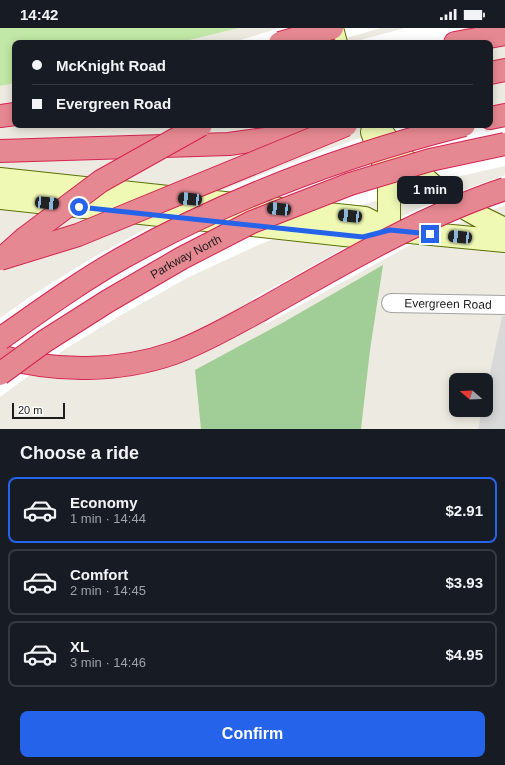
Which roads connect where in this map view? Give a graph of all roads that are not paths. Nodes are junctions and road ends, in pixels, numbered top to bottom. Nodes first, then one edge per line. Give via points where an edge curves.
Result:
1 (332, 28) edge
2 (505, 34) edge
3 (290, 40) edge
4 (335, 40) edge
5 (472, 40) edge
6 (505, 70) edge
7 (493, 72) edge
8 (12, 114) edge
9 (0, 116) edge
10 (196, 128) edge
11 (322, 128) edge
12 (339, 128) edge
13 (370, 128) edge
14 (378, 128) edge
15 (452, 128) edge
16 (505, 144) edge
17 (0, 151) edge
18 (0, 178) edge
19 (505, 189) edge
20 (0, 198) edge
21 (505, 229) edge
22 (390, 230) junction
23 (505, 242) edge
24 (0, 259) edge
25 (391, 303) dead end
26 (505, 304) edge
27 (0, 339) edge
28 (0, 356) edge
29 (0, 374) edge

1 - 3 highway, bridge
1 - 4 main road
2 - 5 highway
6 - 7 highway
8 - 9 highway
10 - 24 highway, bridge via 101,181
11 - 17 highway via 258,141 168,147
12 - 24 highway, bridge via 78,235
13 - 22 main road via 388,180
14 - 21 main road via 431,185 470,211
15 - 27 highway, bridge via 344,160 268,188 191,222 122,258
16 - 29 highway, Parkway North, bridge via 430,160 350,184 252,222 108,300
18 - 22 main road via 365,218
19 - 28 highway, bridge via 407,229 195,345 159,357 96,367 67,367
20 - 22 main road via 363,237
22 - 23 main road
25 - 26 street, Evergreen Road

